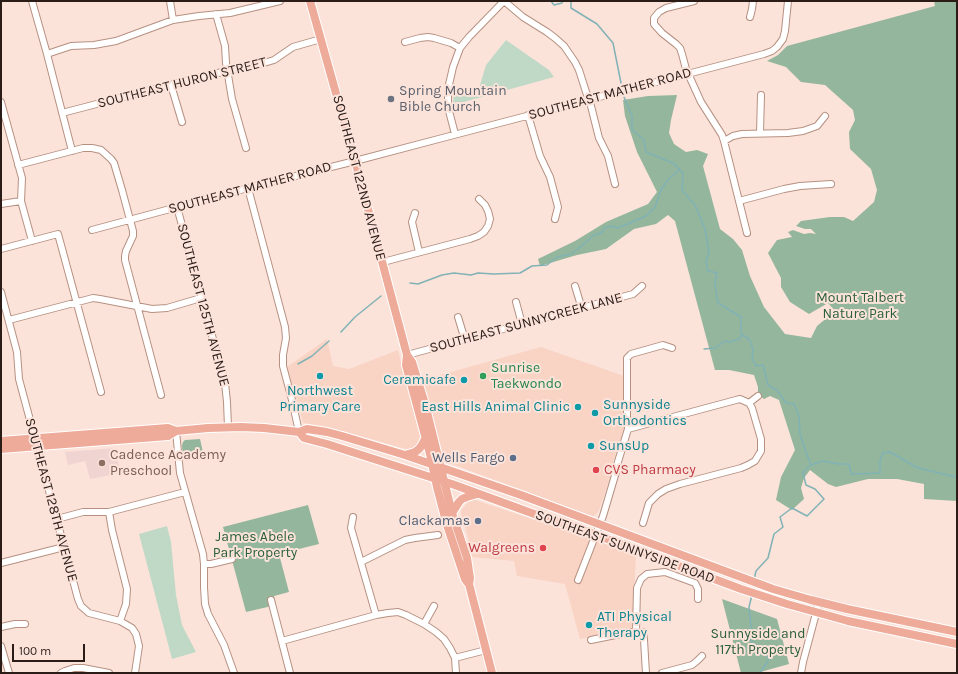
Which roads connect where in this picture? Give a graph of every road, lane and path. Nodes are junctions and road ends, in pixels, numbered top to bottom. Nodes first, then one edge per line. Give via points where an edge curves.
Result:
1 (32, 1) edge
2 (170, 1) edge
3 (276, 1) edge
4 (310, 1) edge
5 (504, 1) edge
6 (694, 1) edge
7 (753, 1) edge
8 (788, 1) edge
9 (216, 14) junction
10 (750, 17) dead end
11 (173, 20) junction
12 (321, 39) junction
13 (404, 42) dead end
14 (460, 48) junction
15 (47, 54) junction
16 (227, 71) junction
17 (688, 73) junction
18 (171, 85) junction
19 (761, 94) dead end
20 (588, 100) junction
21 (1, 102) edge
22 (62, 113) junction
23 (528, 116) junction
24 (825, 116) dead end
25 (182, 122) dead end
26 (8, 129) junction
27 (1, 131) edge
28 (760, 133) junction
29 (455, 134) junction
30 (724, 141) junction
31 (246, 148) dead end
32 (72, 151) junction
33 (355, 161) junction
34 (18, 165) junction
35 (615, 184) dead end
36 (831, 184) dead end
37 (248, 188) junction
38 (479, 199) dead end
39 (739, 201) junction
40 (21, 202) junction
41 (1, 204) edge
42 (177, 207) junction
43 (415, 213) dead end
44 (555, 219) dead end
45 (130, 220) junction
46 (92, 230) dead end
47 (747, 232) dead end
48 (32, 241) junction
49 (1, 249) edge
50 (419, 252) junction
51 (383, 262) junction
52 (576, 286) dead end
53 (642, 286) dead end
54 (1, 292) edge
55 (201, 298) junction
56 (76, 302) junction
57 (516, 302) dead end
58 (137, 306) junction
59 (582, 309) junction
60 (458, 317) dead end
61 (8, 320) junction
62 (522, 324) junction
63 (465, 340) junction
64 (672, 348) dead end
65 (407, 355) junction
66 (412, 385) junction
67 (101, 392) dead end
68 (161, 395) dead end
69 (758, 396) dead end
70 (749, 403) junction
71 (424, 404) junction
72 (228, 428) junction
73 (628, 429) junction
74 (176, 431) junction
75 (120, 432) junction
76 (299, 432) junction
77 (342, 436) junction
78 (426, 437) junction
79 (1, 441) edge
80 (106, 441) junction
81 (36, 442) junction
82 (327, 444) junction
83 (1, 450) edge
84 (405, 455) junction
85 (436, 466) junction
86 (435, 478) junction
87 (444, 481) junction
88 (185, 492) junction
89 (477, 494) junction
90 (109, 512) junction
91 (452, 513) junction
92 (353, 517) dead end
93 (57, 519) junction
94 (643, 523) dead end
95 (600, 524) junction
96 (438, 535) dead end
97 (595, 535) junction
98 (64, 548) junction
99 (232, 559) dead end
100 (361, 562) junction
101 (1, 564) edge
102 (204, 564) junction
103 (578, 580) dead end
104 (469, 584) junction
105 (698, 599) dead end
106 (271, 600) dead end
107 (819, 602) junction
108 (434, 606) dead end
109 (816, 613) junction
110 (376, 615) junction
111 (120, 621) junction
112 (25, 624) dead end
113 (424, 624) junction
114 (1, 627) edge
115 (636, 632) junction
116 (957, 632) edge
117 (591, 640) dead end
118 (282, 641) junction
119 (957, 644) edge
120 (1, 646) edge
121 (486, 650) junction
122 (702, 656) dead end
123 (454, 658) junction
124 (9, 673) edge
125 (61, 673) edge
126 (107, 673) edge
127 (135, 673) edge
128 (233, 673) edge
129 (290, 673) edge
130 (456, 673) edge
131 (492, 673) edge
132 (646, 673) edge
133 (662, 673) edge
134 (801, 673) edge

1 - 15 street
2 - 11 street
3 - 9 street via 245,10
4 - 12 main road, SOUTHEAST 122ND AVENUE
5 - 14 street
5 - 20 street via 564,46 579,70
6 - 17 street via 666,8 654,18 656,27 680,48
7 - 10 street
8 - 17 street, SOUTHEAST MATHER ROAD via 784,36 775,49
9 - 11 street
9 - 16 street via 225,46
11 - 15 street via 116,41 71,46
12 - 16 street, SOUTHEAST HURON STREET via 293,47 274,60
12 - 33 main road, SOUTHEAST 122ND AVENUE
13 - 14 street via 428,37
14 - 29 street via 448,89 449,111
15 - 22 street
16 - 18 street, SOUTHEAST HURON STREET
16 - 31 street
17 - 20 street, SOUTHEAST MATHER ROAD
17 - 30 street
18 - 22 street, SOUTHEAST HURON STREET
18 - 25 street
19 - 28 street
20 - 23 street, SOUTHEAST MATHER ROAD
20 - 35 street
21 - 26 street
22 - 32 street
23 - 29 street, SOUTHEAST MATHER ROAD
23 - 44 street via 558,207
24 - 28 street via 817,126 803,131
26 - 27 street
26 - 34 street
28 - 30 street via 733,136
29 - 33 street, SOUTHEAST MATHER ROAD
30 - 39 street
32 - 34 street
32 - 45 street via 92,148 101,150 111,159 116,168
33 - 37 street, SOUTHEAST MATHER ROAD
33 - 51 main road, SOUTHEAST 122ND AVENUE
34 - 40 street via 22,178
36 - 39 street via 800,186
37 - 42 street, SOUTHEAST MATHER ROAD
37 - 76 street via 285,327 283,366
38 - 50 street via 485,205 490,219 484,232 470,239
39 - 47 street
40 - 41 street
40 - 48 street
42 - 45 street, SOUTHEAST MATHER ROAD
42 - 55 street, SOUTHEAST 125TH AVENUE
43 - 50 street via 412,222
45 - 46 street, SOUTHEAST MATHER ROAD
45 - 58 street via 133,236 125,260
48 - 49 street
48 - 56 street via 58,234
50 - 51 street
51 - 65 main road, SOUTHEAST 122ND AVENUE
52 - 59 street
53 - 59 street, SOUTHEAST SUNNYCREEK LANE via 633,294
54 - 61 street, SOUTHEAST 128TH AVENUE
55 - 58 street via 167,308
55 - 72 street, SOUTHEAST 125TH AVENUE via 225,384
56 - 58 street via 100,299
56 - 61 street
56 - 67 street
57 - 62 street
58 - 68 street
59 - 62 street, SOUTHEAST SUNNYCREEK LANE
60 - 63 street
61 - 81 street, SOUTHEAST 128TH AVENUE via 17,352 18,379
62 - 63 street, SOUTHEAST SUNNYCREEK LANE
63 - 65 street, SOUTHEAST SUNNYCREEK LANE
64 - 73 street via 663,345 631,354 627,358
65 - 66 main road, SOUTHEAST 122ND AVENUE via 406,365
65 - 71 main road, SOUTHEAST 122ND AVENUE via 412,362
66 - 71 main road
66 - 78 main road, SOUTHEAST 122ND AVENUE
69 - 70 street
70 - 73 street via 740,399
70 - 94 street via 761,439 761,451 755,461 741,468 666,489 649,503
71 - 85 main road, SOUTHEAST 122ND AVENUE
72 - 74 main road, SOUTHEAST SUNNYSIDE ROAD
72 - 76 main road, SOUTHEAST SUNNYSIDE ROAD via 264,428
73 - 95 street
74 - 75 main road, SOUTHEAST SUNNYSIDE ROAD via 168,428
74 - 80 main road, SOUTHEAST SUNNYSIDE ROAD via 168,436
74 - 88 street via 179,467
75 - 80 main road
75 - 81 main road, SOUTHEAST SUNNYSIDE ROAD
76 - 77 main road, SOUTHEAST SUNNYSIDE ROAD via 307,429
76 - 82 main road, SOUTHEAST SUNNYSIDE ROAD via 304,438
77 - 82 main road
77 - 84 main road, SOUTHEAST SUNNYSIDE ROAD
78 - 84 main road via 419,450
78 - 85 main road, SOUTHEAST 122ND AVENUE
79 - 81 main road, SOUTHEAST SUNNYSIDE ROAD
80 - 81 main road, SOUTHEAST SUNNYSIDE ROAD
81 - 83 main road, SOUTHEAST SUNNYSIDE ROAD
81 - 93 street, SOUTHEAST 128TH AVENUE
82 - 86 main road, SOUTHEAST SUNNYSIDE ROAD
84 - 85 main road, SOUTHEAST SUNNYSIDE ROAD
85 - 86 main road, SOUTHEAST 122ND AVENUE
85 - 87 main road, SOUTHEAST 122ND AVENUE
85 - 95 main road, SOUTHEAST SUNNYSIDE ROAD
86 - 87 main road, SOUTHEAST SUNNYSIDE ROAD
86 - 104 main road, SOUTHEAST 122ND AVENUE via 447,525 465,579
87 - 89 main road, SOUTHEAST SUNNYSIDE ROAD
87 - 91 main road, SOUTHEAST 122ND AVENUE
88 - 90 street
88 - 102 street
89 - 91 main road via 462,499
89 - 97 main road, SOUTHEAST SUNNYSIDE ROAD
90 - 93 street via 83,512
90 - 111 street via 128,597
91 - 104 main road, SOUTHEAST 122ND AVENUE via 467,558
92 - 100 street via 351,528
93 - 98 street, SOUTHEAST 128TH AVENUE
95 - 97 street
95 - 107 main road, SOUTHEAST SUNNYSIDE ROAD via 773,589
96 - 100 street via 405,540
97 - 103 street
97 - 109 main road, SOUTHEAST SUNNYSIDE ROAD via 741,589
98 - 101 street
98 - 111 street, SOUTHEAST 128TH AVENUE via 81,606 89,613
99 - 102 street
100 - 110 street
102 - 128 street via 205,604 224,645
104 - 121 main road, SOUTHEAST 122ND AVENUE
105 - 115 street via 695,583 665,572 646,574 637,588
106 - 118 street
107 - 109 street
107 - 116 main road, SOUTHEAST SUNNYSIDE ROAD
108 - 113 street
109 - 119 main road, SOUTHEAST SUNNYSIDE ROAD
109 - 134 street
110 - 113 street via 398,612
110 - 118 street
111 - 127 street, SOUTHEAST 128TH AVENUE via 132,628 139,642
112 - 114 street
113 - 123 street via 444,639
115 - 117 street
115 - 132 street via 643,632
118 - 129 street
120 - 124 street
121 - 123 street
121 - 131 main road, SOUTHEAST 122ND AVENUE
122 - 133 street via 692,665
123 - 130 street
125 - 126 street via 74,668 84,668

